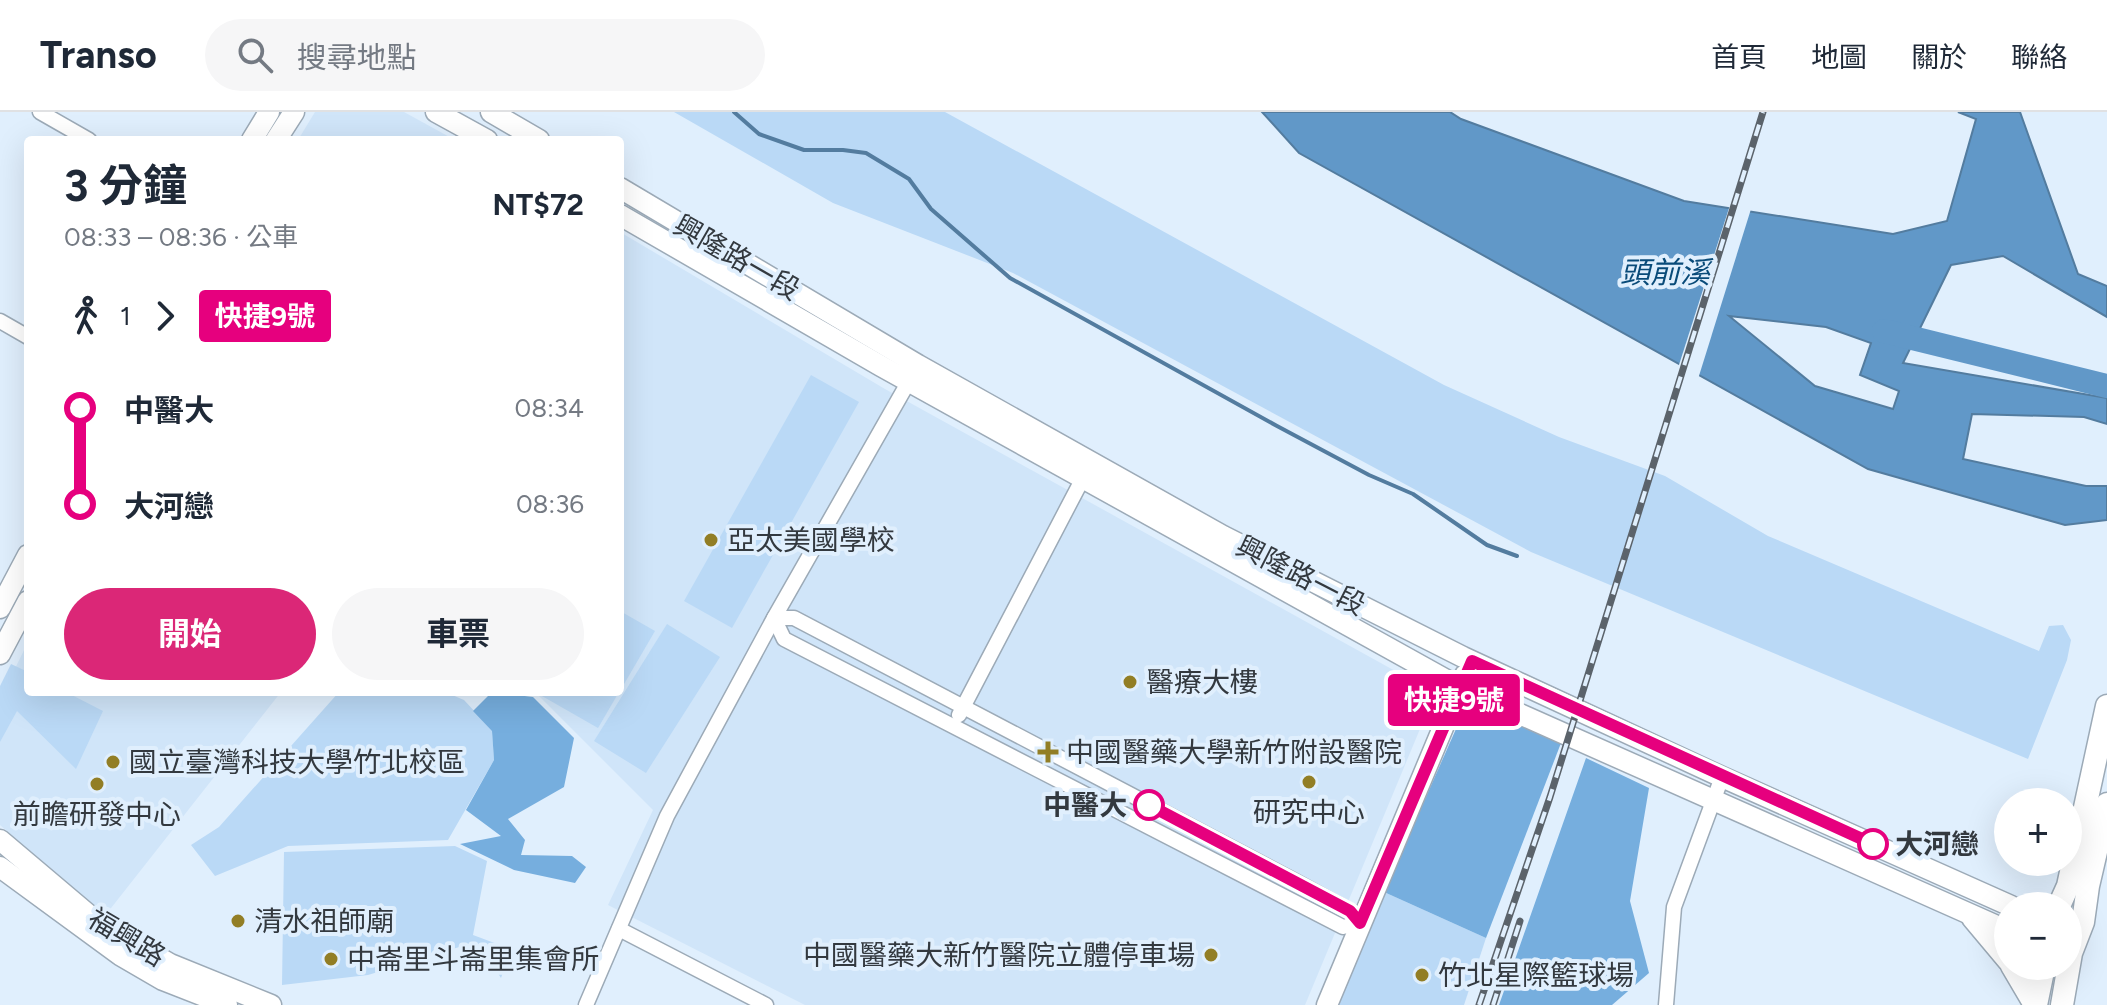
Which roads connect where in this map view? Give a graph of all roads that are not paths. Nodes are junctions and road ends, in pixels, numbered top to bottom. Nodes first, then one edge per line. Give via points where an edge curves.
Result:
1 (40, 112) edge
2 (269, 112) edge
3 (294, 112) edge
4 (436, 112) edge
5 (491, 112) edge
6 (82, 136) edge
7 (254, 136) edge
8 (279, 136) edge
9 (480, 136) edge
10 (532, 136) edge
11 (624, 191) edge
12 (624, 217) edge
13 (0, 321) edge
14 (24, 335) edge
15 (914, 373) junction
16 (1083, 478) junction
17 (24, 563) edge
18 (0, 608) edge
19 (24, 609) edge
20 (774, 618) junction
21 (0, 654) edge
22 (1472, 661) junction
23 (1459, 687) junction
24 (2107, 706) edge
25 (962, 707) junction
26 (953, 726) junction
27 (1722, 777) junction
28 (1711, 801) junction
29 (2107, 804) edge
30 (0, 840) edge
31 (0, 867) edge
32 (2065, 892) edge
33 (1994, 898) edge
34 (2082, 909) edge
35 (1970, 915) junction
36 (1360, 923) junction
37 (1994, 925) edge
38 (619, 929) junction
39 (1994, 945) edge
40 (2019, 980) edge
41 (2041, 980) edge
42 (2067, 980) edge
43 (227, 1005) edge
44 (271, 1005) edge
45 (586, 1005) edge
46 (766, 1005) edge
47 (1327, 1005) edge
48 (1666, 1005) edge
49 (2035, 1005) edge
50 (2062, 1005) edge

1 - 6 street
2 - 7 street
3 - 8 street
4 - 9 street
5 - 10 street
11 - 15 street, 興隆路一段
12 - 15 street, 興隆路一段
13 - 14 street
15 - 16 street, 興隆路一段
15 - 20 street
15 - 22 street, 興隆路一段
16 - 23 street, 興隆路一段
16 - 25 street
17 - 18 street
19 - 21 street
20 - 25 street via 794,618
20 - 26 street via 784,639
20 - 38 street via 667,816
22 - 23 street
22 - 27 street, 興隆路一段
23 - 28 street, 興隆路一段
23 - 36 street
24 - 32 main road
25 - 26 street
25 - 36 street via 1297,882 1350,911
26 - 36 street via 1343,927
27 - 28 street
27 - 33 street, 興隆路一段
28 - 35 street, 興隆路一段
28 - 48 street via 1674,907
29 - 34 main road
30 - 44 street, 福興路 via 97,922 170,964
31 - 43 street, 福興路 via 120,955 163,980
35 - 37 street, 興隆路一段
35 - 39 street
36 - 47 street
38 - 45 street
38 - 46 street
40 - 49 street
41 - 49 main road
42 - 50 main road

